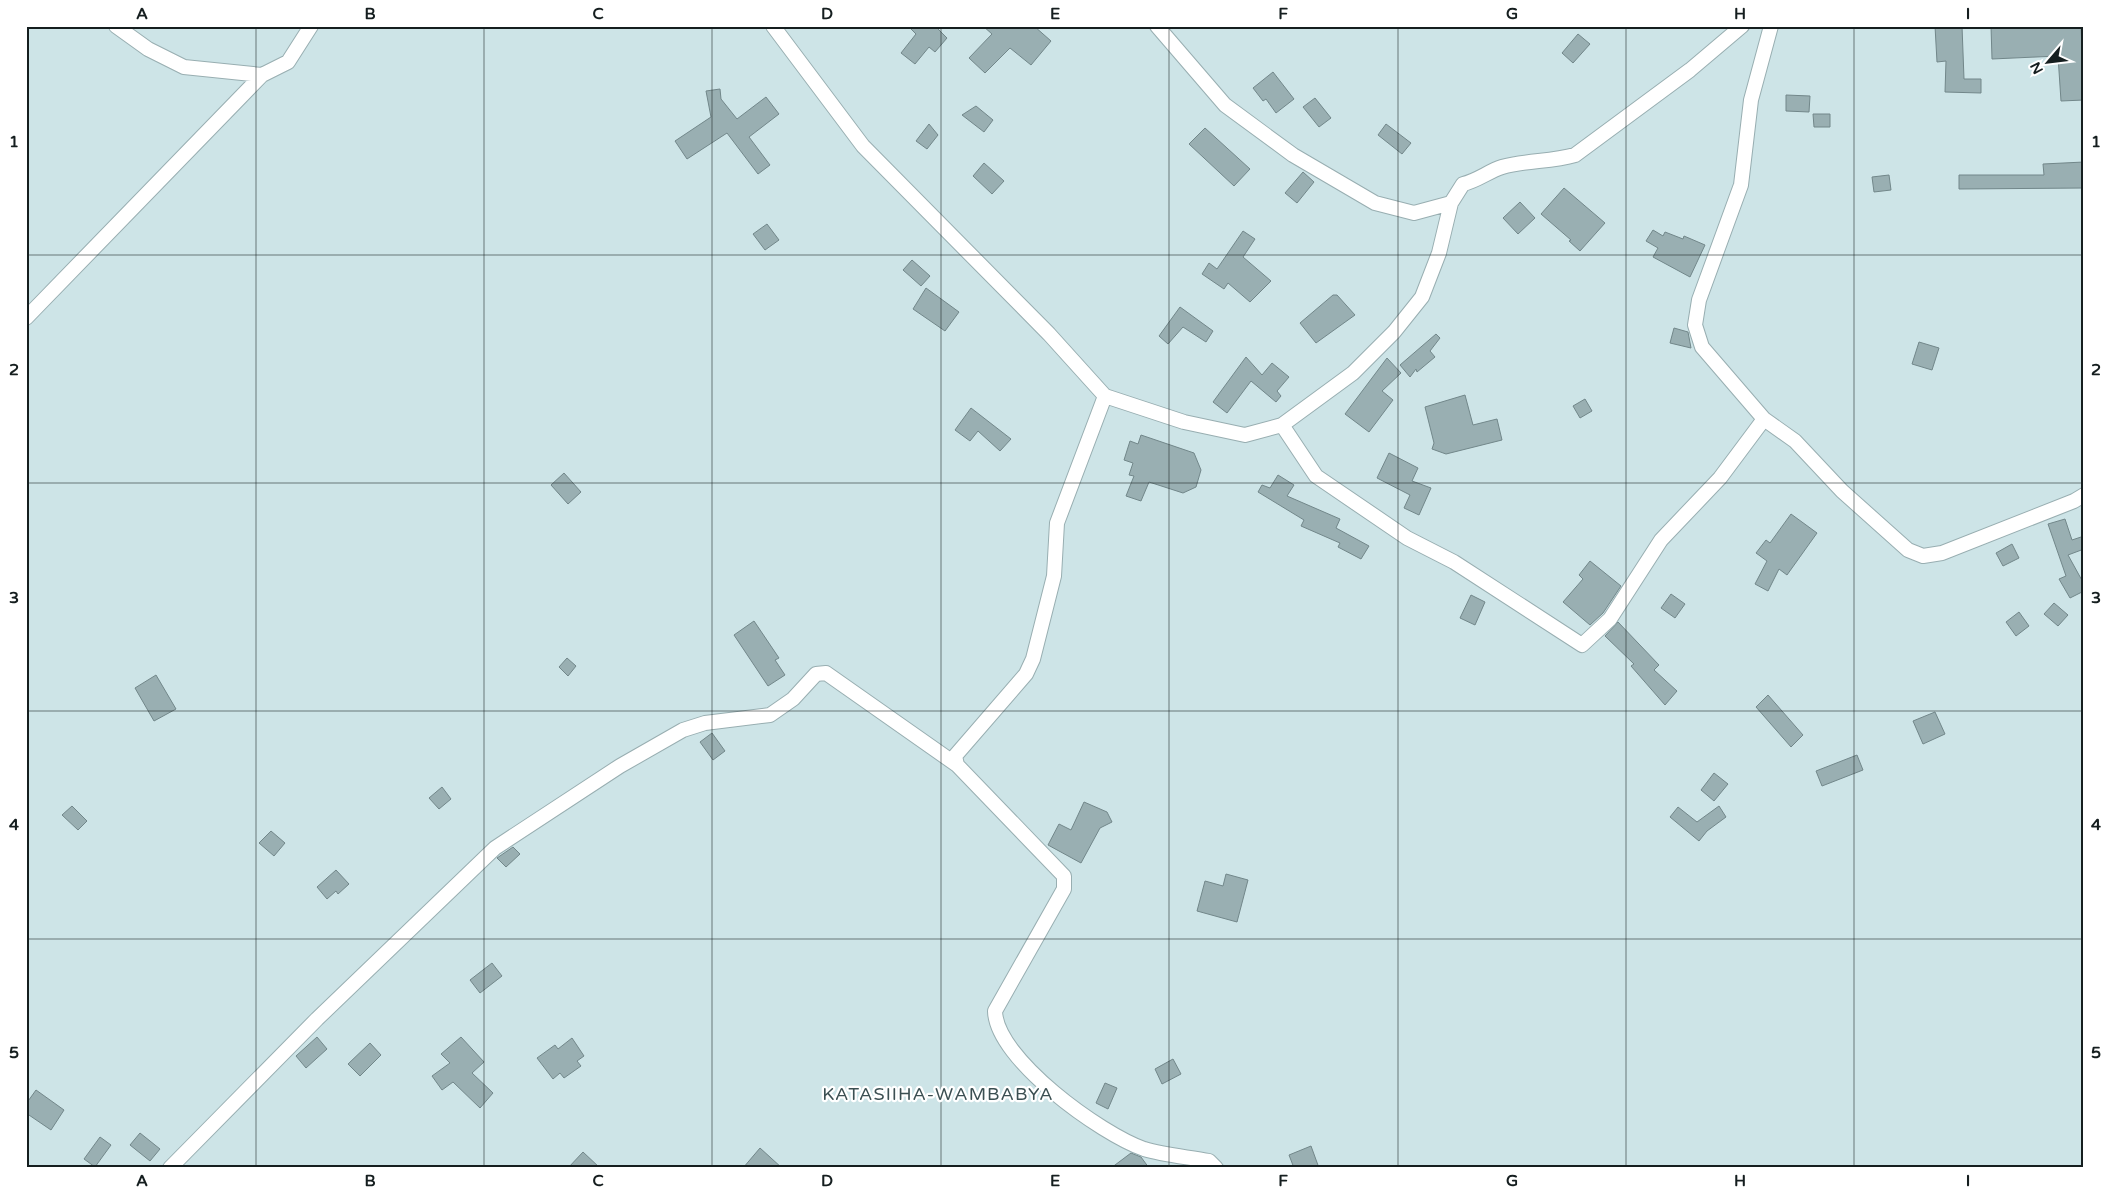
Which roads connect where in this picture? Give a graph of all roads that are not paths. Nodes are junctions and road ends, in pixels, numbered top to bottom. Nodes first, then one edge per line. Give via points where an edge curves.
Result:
1 (116, 26) edge
2 (311, 26) edge
3 (774, 26) edge
4 (1157, 26) edge
5 (1742, 26) edge
6 (1771, 26) edge
7 (262, 75) junction
8 (1451, 203) junction
9 (26, 318) edge
10 (1105, 396) junction
11 (1764, 418) junction
12 (1282, 425) junction
13 (2084, 495) edge
14 (957, 765) junction
15 (170, 1168) edge
16 (1216, 1168) edge

1 - 7 street via 148,49 184,67
2 - 7 street via 288,62
3 - 10 street via 864,146 1049,334
4 - 8 street via 1225,105 1293,155 1375,203 1414,213
5 - 8 street via 1690,70 1575,155 1500,168 1463,184
6 - 11 street via 1751,100 1741,185 1699,300 1695,325 1702,347
7 - 9 street
8 - 12 street via 1439,253 1422,297 1394,332 1353,373
10 - 12 street via 1184,422 1245,435
10 - 14 street via 1057,523 1054,576 1033,659 1026,674 955,756
11 - 12 street via 1720,478 1661,540 1610,619 1582,644 1454,562 1407,538 1316,476
11 - 13 street via 1796,441 1842,491 1908,550 1923,556 1951,549
14 - 15 street via 826,673 816,674 793,699 770,715 705,723 683,730 620,766 495,848
14 - 16 street via 1064,876 1064,889 995,1011 995,1022 1002,1037 1036,1078 1082,1116 1144,1149 1208,1161

